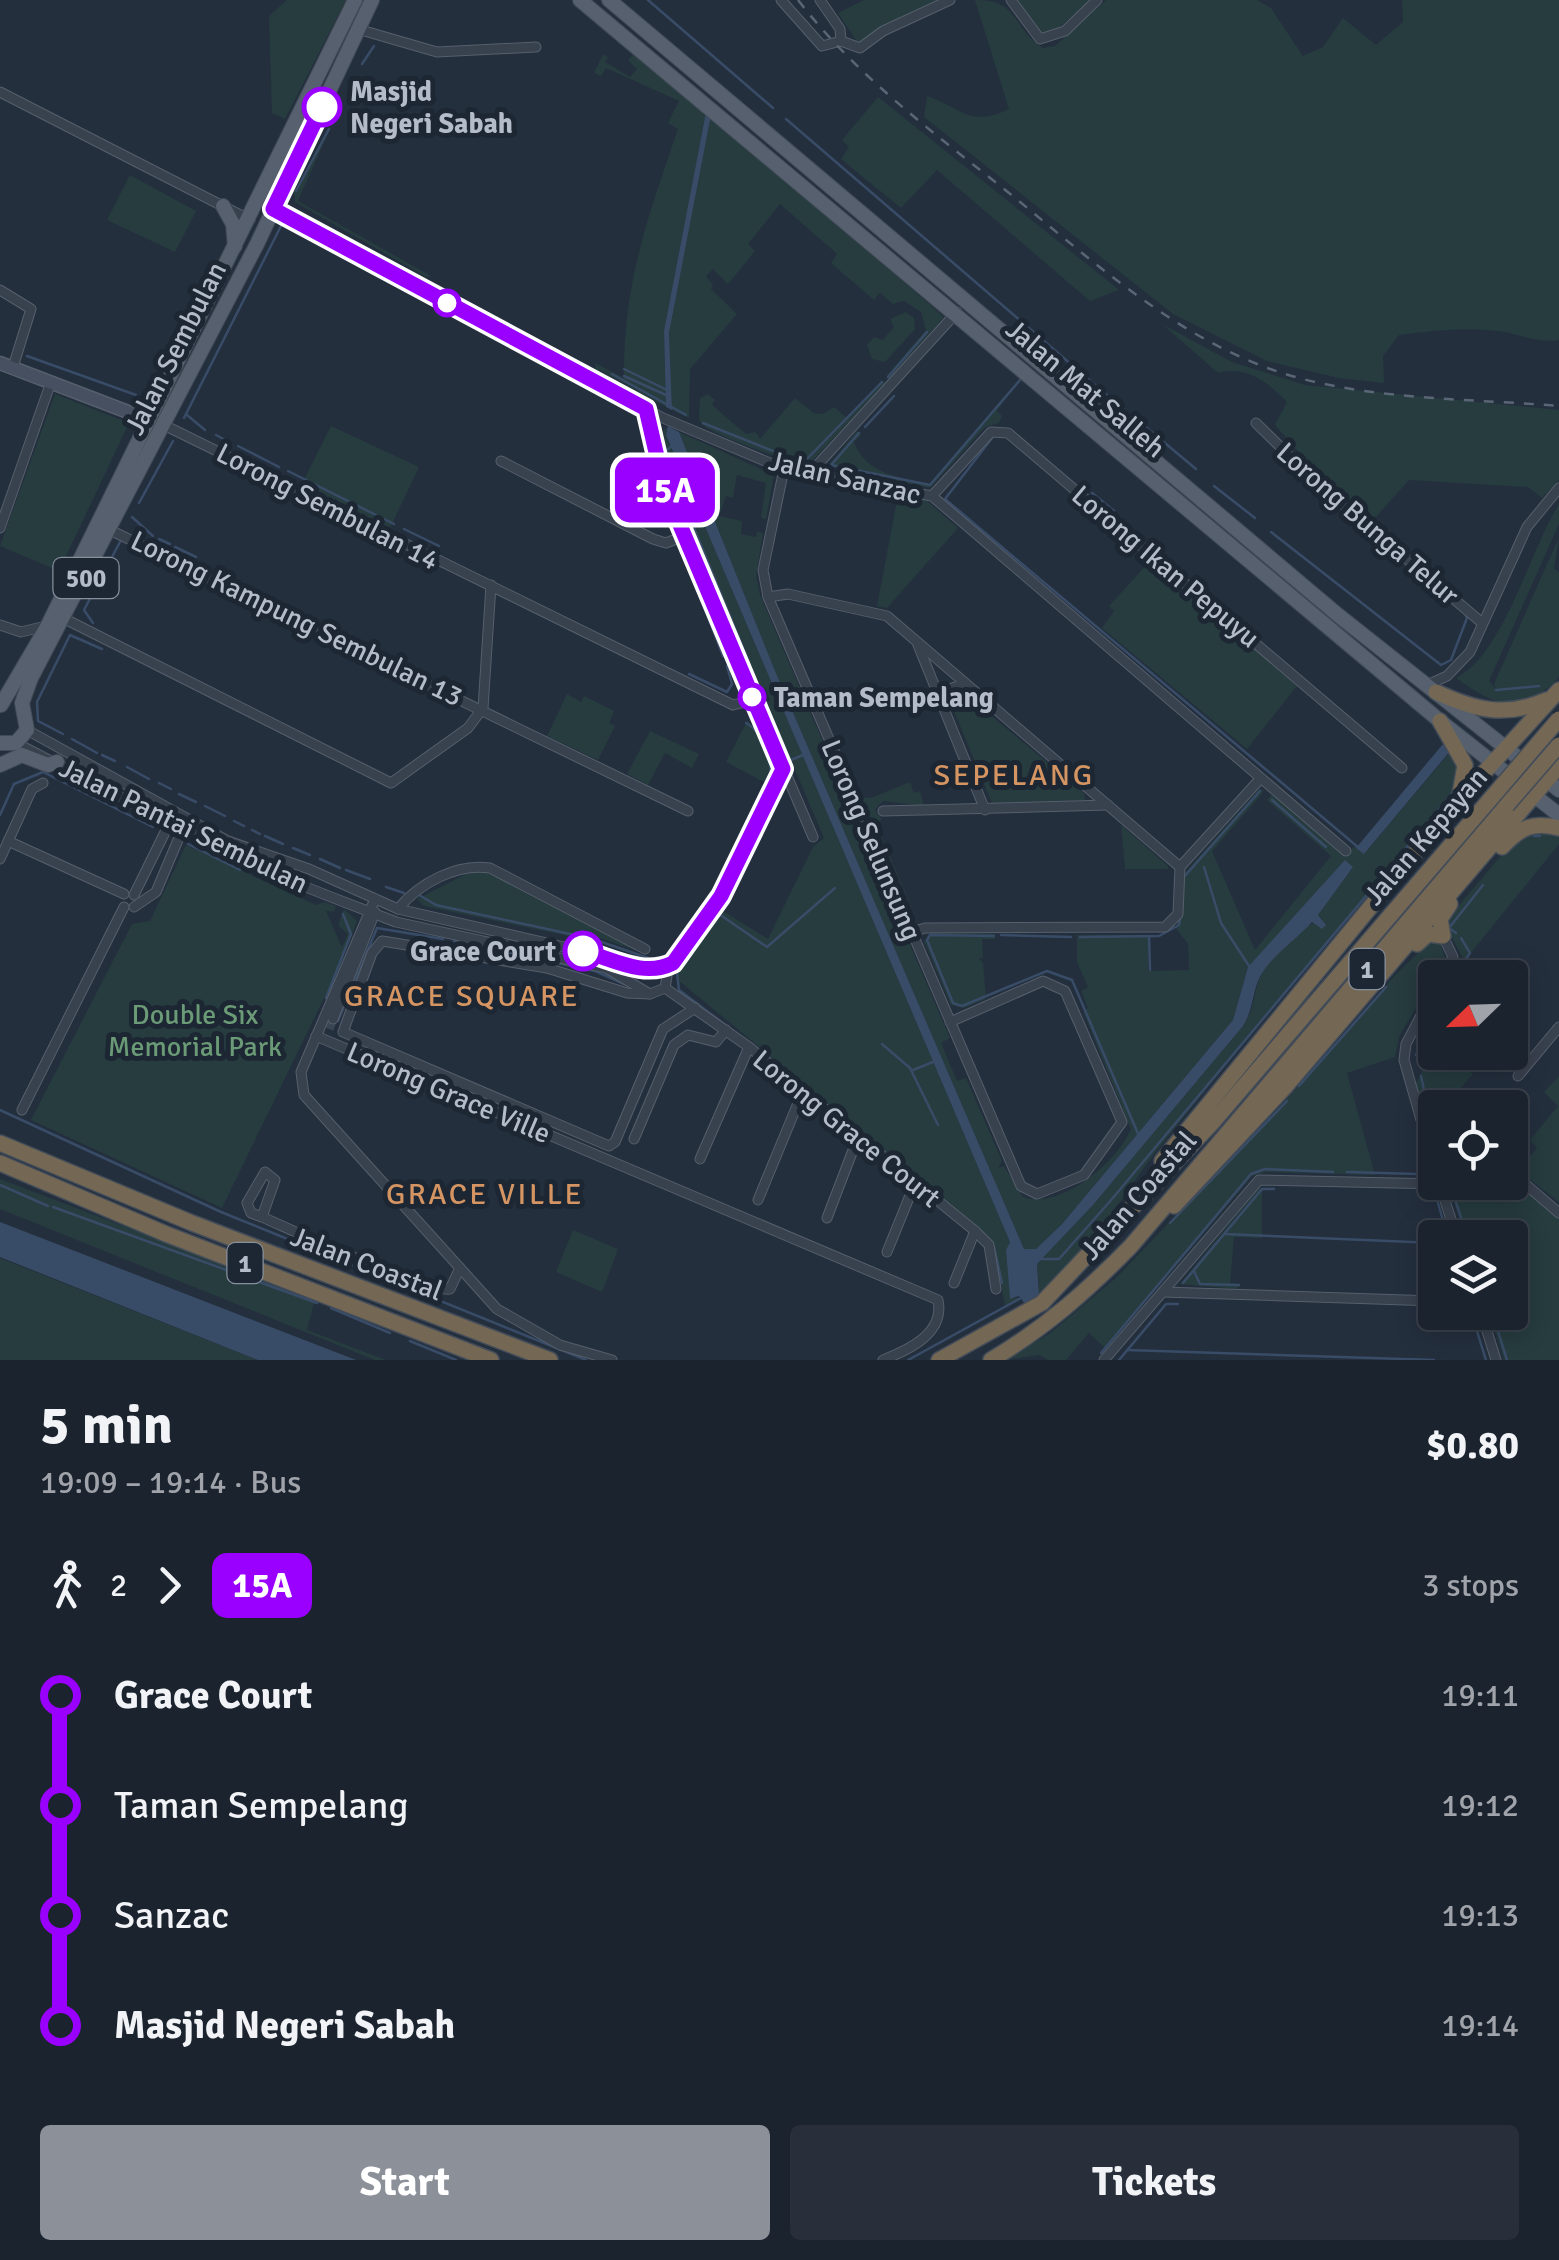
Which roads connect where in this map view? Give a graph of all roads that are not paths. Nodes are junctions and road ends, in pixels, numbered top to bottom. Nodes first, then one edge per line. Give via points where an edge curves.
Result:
1 (357, 0) edge
2 (372, 0) edge
3 (580, 0) edge
4 (609, 0) edge
5 (780, 0) edge
6 (820, 0) edge
7 (950, 0) edge
8 (1011, 0) edge
9 (1097, 0) edge
10 (361, 30) junction
11 (841, 41) junction
12 (536, 47) dead end
13 (0, 92) edge
14 (282, 184) junction
15 (222, 206) junction
16 (273, 209) junction
17 (250, 220) junction
18 (256, 244) junction
19 (234, 251) junction
20 (242, 271) junction
21 (219, 281) junction
22 (0, 290) edge
23 (956, 312) junction
24 (6, 365) edge
25 (51, 382) junction
26 (646, 409) junction
27 (156, 422) junction
28 (1256, 423) dead end
29 (501, 461) dead end
30 (784, 469) junction
31 (811, 472) junction
32 (1559, 488) edge
33 (932, 496) junction
34 (0, 528) edge
35 (110, 530) junction
36 (684, 536) junction
37 (492, 585) junction
38 (768, 597) junction
39 (65, 620) junction
40 (1481, 622) junction
41 (0, 625) edge
42 (48, 625) junction
43 (21, 632) junction
44 (917, 642) junction
45 (31, 655) junction
46 (965, 684) junction
47 (1431, 688) junction
48 (1556, 693) edge
49 (753, 700) junction
50 (941, 702) junction
51 (1, 705) edge
52 (483, 708) junction
53 (1559, 719) edge
54 (1440, 721) junction
55 (26, 723) junction
56 (9, 743) edge
57 (1559, 745) edge
58 (1506, 748) junction
59 (0, 762) edge
60 (57, 762) junction
61 (1494, 763) junction
62 (1559, 766) edge
63 (1402, 768) dead end
64 (783, 769) junction
65 (1260, 779) junction
66 (1546, 779) junction
67 (44, 783) dead end
68 (1559, 790) edge
69 (1534, 793) junction
70 (1108, 805) junction
71 (985, 810) junction
72 (1450, 810) junction
73 (688, 811) dead end
74 (883, 811) dead end
75 (180, 815) junction
76 (1559, 815) edge
77 (169, 823) junction
78 (1559, 828) edge
79 (184, 830) junction
80 (813, 837) dead end
81 (8, 841) junction
82 (228, 841) junction
83 (1346, 852) dead end
84 (0, 859) edge
85 (1476, 865) junction
86 (1180, 867) junction
87 (258, 868) junction
88 (129, 895) junction
89 (1448, 896) junction
90 (375, 900) junction
91 (129, 907) junction
92 (398, 909) junction
93 (371, 912) junction
94 (440, 931) junction
95 (912, 932) junction
96 (1443, 936) junction
97 (645, 949) dead end
98 (460, 952) junction
99 (1399, 954) junction
100 (1451, 960) edge
101 (649, 968) junction
102 (661, 969) junction
103 (641, 986) junction
104 (665, 988) junction
105 (650, 994) junction
106 (334, 1004) junction
107 (694, 1008) junction
108 (1418, 1021) edge
109 (950, 1022) junction
110 (1559, 1026) edge
111 (726, 1030) junction
112 (320, 1038) junction
113 (749, 1047) junction
114 (1518, 1076) dead end
115 (803, 1091) junction
116 (22, 1110) dead end
117 (1418, 1113) edge
118 (1212, 1123) joint
119 (1226, 1133) joint
120 (858, 1137) junction
121 (634, 1139) dead end
122 (0, 1142) edge
123 (700, 1159) dead end
124 (0, 1163) edge
125 (915, 1183) junction
126 (1418, 1183) edge
127 (1528, 1186) edge
128 (758, 1200) dead end
129 (1559, 1213) edge
130 (262, 1218) junction
131 (827, 1218) dead end
132 (974, 1231) junction
133 (1102, 1236) junction
134 (1131, 1246) junction
135 (887, 1252) dead end
136 (460, 1268) junction
137 (954, 1283) dead end
138 (996, 1289) dead end
139 (1163, 1292) junction
140 (1418, 1300) edge
141 (1487, 1330) edge
142 (491, 1360) edge
143 (550, 1360) edge
144 (612, 1360) edge
145 (882, 1360) edge
146 (939, 1360) edge
147 (991, 1360) edge
148 (1104, 1360) edge
149 (1496, 1360) edge

1 - 10 main road via 354,16
1 - 17 main road, Jalan Sembulan / 500
2 - 10 main road, Jalan Sembulan
3 - 23 main road, Jalan Mat Salleh
4 - 47 main road, Jalan Mat Salleh via 1184,488
5 - 11 street via 822,46
6 - 11 street
7 - 11 street via 860,48
8 - 9 street via 1040,39 1064,31
10 - 12 street via 437,52
10 - 14 main road, Jalan Sembulan
13 - 15 street
14 - 16 main road, Jalan Sembulan
14 - 17 main road via 263,213
15 - 17 street
15 - 19 main road via 233,224
16 - 18 main road, Jalan Sembulan
16 - 26 street, Jalan Sanzac
17 - 18 main road
17 - 19 main road, Jalan Sembulan / 500
18 - 20 main road, Jalan Sembulan
19 - 21 main road, Jalan Sembulan / 500
20 - 21 main road
20 - 27 main road, Jalan Sembulan via 171,410
21 - 27 main road, Jalan Sembulan / 500
22 - 24 street via 32,309
23 - 31 street
23 - 54 main road, Jalan Mat Salleh
24 - 25 street
25 - 27 street
25 - 34 street
26 - 30 street, Jalan Sanzac
26 - 36 street via 664,487
27 - 35 main road, Jalan Sembulan / 500 via 157,440
27 - 37 street, Lorong Sembulan 14
27 - 42 main road, Jalan Sembulan / 500
28 - 40 street, Lorong Bunga Telur
29 - 36 street via 653,539 666,543
30 - 31 street, Jalan Sanzac
30 - 38 street, Lorong Selunsung via 763,570
31 - 33 street, Jalan Sanzac
32 - 40 street via 1527,527
33 - 63 street, Lorong Ikan Pepuyu via 991,432 1008,433
33 - 65 street, Jalan Sanzac
35 - 39 main road, Jalan Sembulan / 500
35 - 52 street, Lorong Kampung Sembulan 13
36 - 49 street
37 - 49 street, Lorong Sembulan 14 via 733,705
37 - 52 street
38 - 44 street via 788,594 878,612
38 - 95 street, Lorong Selunsung
39 - 52 street via 384,782 406,776 468,728
39 - 55 main road, Jalan Sembulan / 500 via 24,694
40 - 47 street via 1460,666
41 - 43 street
42 - 43 street
42 - 45 main road, Jalan Sembulan / 500
43 - 45 street
44 - 46 street
44 - 50 street
45 - 51 main road, Jalan Sembulan / 500
46 - 50 street via 946,690
46 - 70 street
47 - 48 highway via 1466,706 1505,712
47 - 58 main road, Jalan Mat Salleh
48 - 58 highway
49 - 64 street
50 - 71 street
51 - 55 main road, 500 via 17,706
52 - 73 street, Lorong Kampung Sembulan 13
53 - 118 highway, Jalan Kepayan / 1, bridge
54 - 61 main road, Jalan Mat Salleh
54 - 72 highway via 1465,765 1466,780
55 - 56 main road, 500
55 - 75 street, Jalan Pantai Sembulan
56 - 59 main road, 500
56 - 60 street, Jalan Pantai Sembulan
57 - 119 highway, Jalan Kepayan / 1, bridge
58 - 61 highway
58 - 66 main road, Jalan Mat Salleh
59 - 60 main road via 22,755
60 - 77 street, Jalan Pantai Sembulan
61 - 69 main road, Jalan Mat Salleh
61 - 72 highway
62 - 66 highway
64 - 80 street
64 - 102 street via 721,896 684,950
65 - 83 street, Jalan Sanzac
65 - 86 street
66 - 68 main road, Jalan Mat Salleh
66 - 69 highway
67 - 81 street via 32,789
69 - 76 main road, Jalan Mat Salleh
69 - 85 highway
70 - 71 street
70 - 86 street
71 - 74 street
72 - 133 highway
75 - 77 street
75 - 79 street
75 - 82 street, Jalan Pantai Sembulan
77 - 79 street, Jalan Pantai Sembulan
77 - 88 street
78 - 85 highway via 1519,829 1489,861
79 - 87 street, Jalan Pantai Sembulan
79 - 91 street via 156,892
81 - 84 street
81 - 88 street
82 - 87 street via 254,854
82 - 90 street, Jalan Pantai Sembulan
85 - 89 highway
86 - 95 street via 1178,914 1165,927
87 - 93 street, Jalan Pantai Sembulan
88 - 91 street
89 - 96 highway via 1451,903 1440,919
89 - 99 highway
90 - 92 street, Jalan Pantai Sembulan
90 - 93 street
91 - 116 street
92 - 97 street via 430,882 472,865 490,868
92 - 101 street, Jalan Pantai Sembulan
93 - 94 street, Jalan Pantai Sembulan
93 - 106 street
94 - 98 street
94 - 103 street, Jalan Pantai Sembulan via 606,968
95 - 109 street, Lorong Selunsung
96 - 99 highway via 1428,934
96 - 100 street
98 - 105 street
98 - 107 street via 382,941 343,1032 608,1146 664,1029
99 - 134 highway via 1286,1086
101 - 102 street
101 - 103 street
102 - 104 street
103 - 105 street
104 - 105 street
104 - 107 street, Lorong Grace Court
106 - 112 street
106 - 112 street
107 - 111 street, Lorong Grace Court
108 - 117 street via 1406,1044
109 - 109 street, Lorong Selunsung via 1021,1186 1038,1194 1084,1175 1122,1122 1065,991 1043,981
110 - 114 street
111 - 113 street, Lorong Grace Court
111 - 121 street via 716,1042 688,1035 674,1045
112 - 136 street, Lorong Grace Ville via 300,1072 304,1095
112 - 145 street, Lorong Grace Ville via 938,1300 921,1343
113 - 115 street, Lorong Grace Court
113 - 123 street
115 - 120 street, Lorong Grace Court
115 - 128 street
118 - 133 highway, Jalan Coastal / 1
119 - 134 highway, Jalan Coastal / 1
120 - 125 street, Lorong Grace Court
120 - 131 street
122 - 143 highway, Jalan Coastal / 1
124 - 142 highway, Jalan Coastal / 1
125 - 132 street, Lorong Grace Court
125 - 135 street
126 - 139 street via 1258,1180
127 - 129 street
130 - 130 street via 247,1206 260,1174 268,1172 276,1180
130 - 136 street via 442,1291 450,1289
132 - 137 street
132 - 138 street, Lorong Grace Court via 989,1245
133 - 146 highway, Jalan Coastal / 1 via 1042,1303
134 - 147 highway, Jalan Coastal / 1 via 1042,1329
136 - 144 street, Lorong Grace Ville via 513,1320 560,1345
139 - 140 street
139 - 148 street
141 - 149 street

